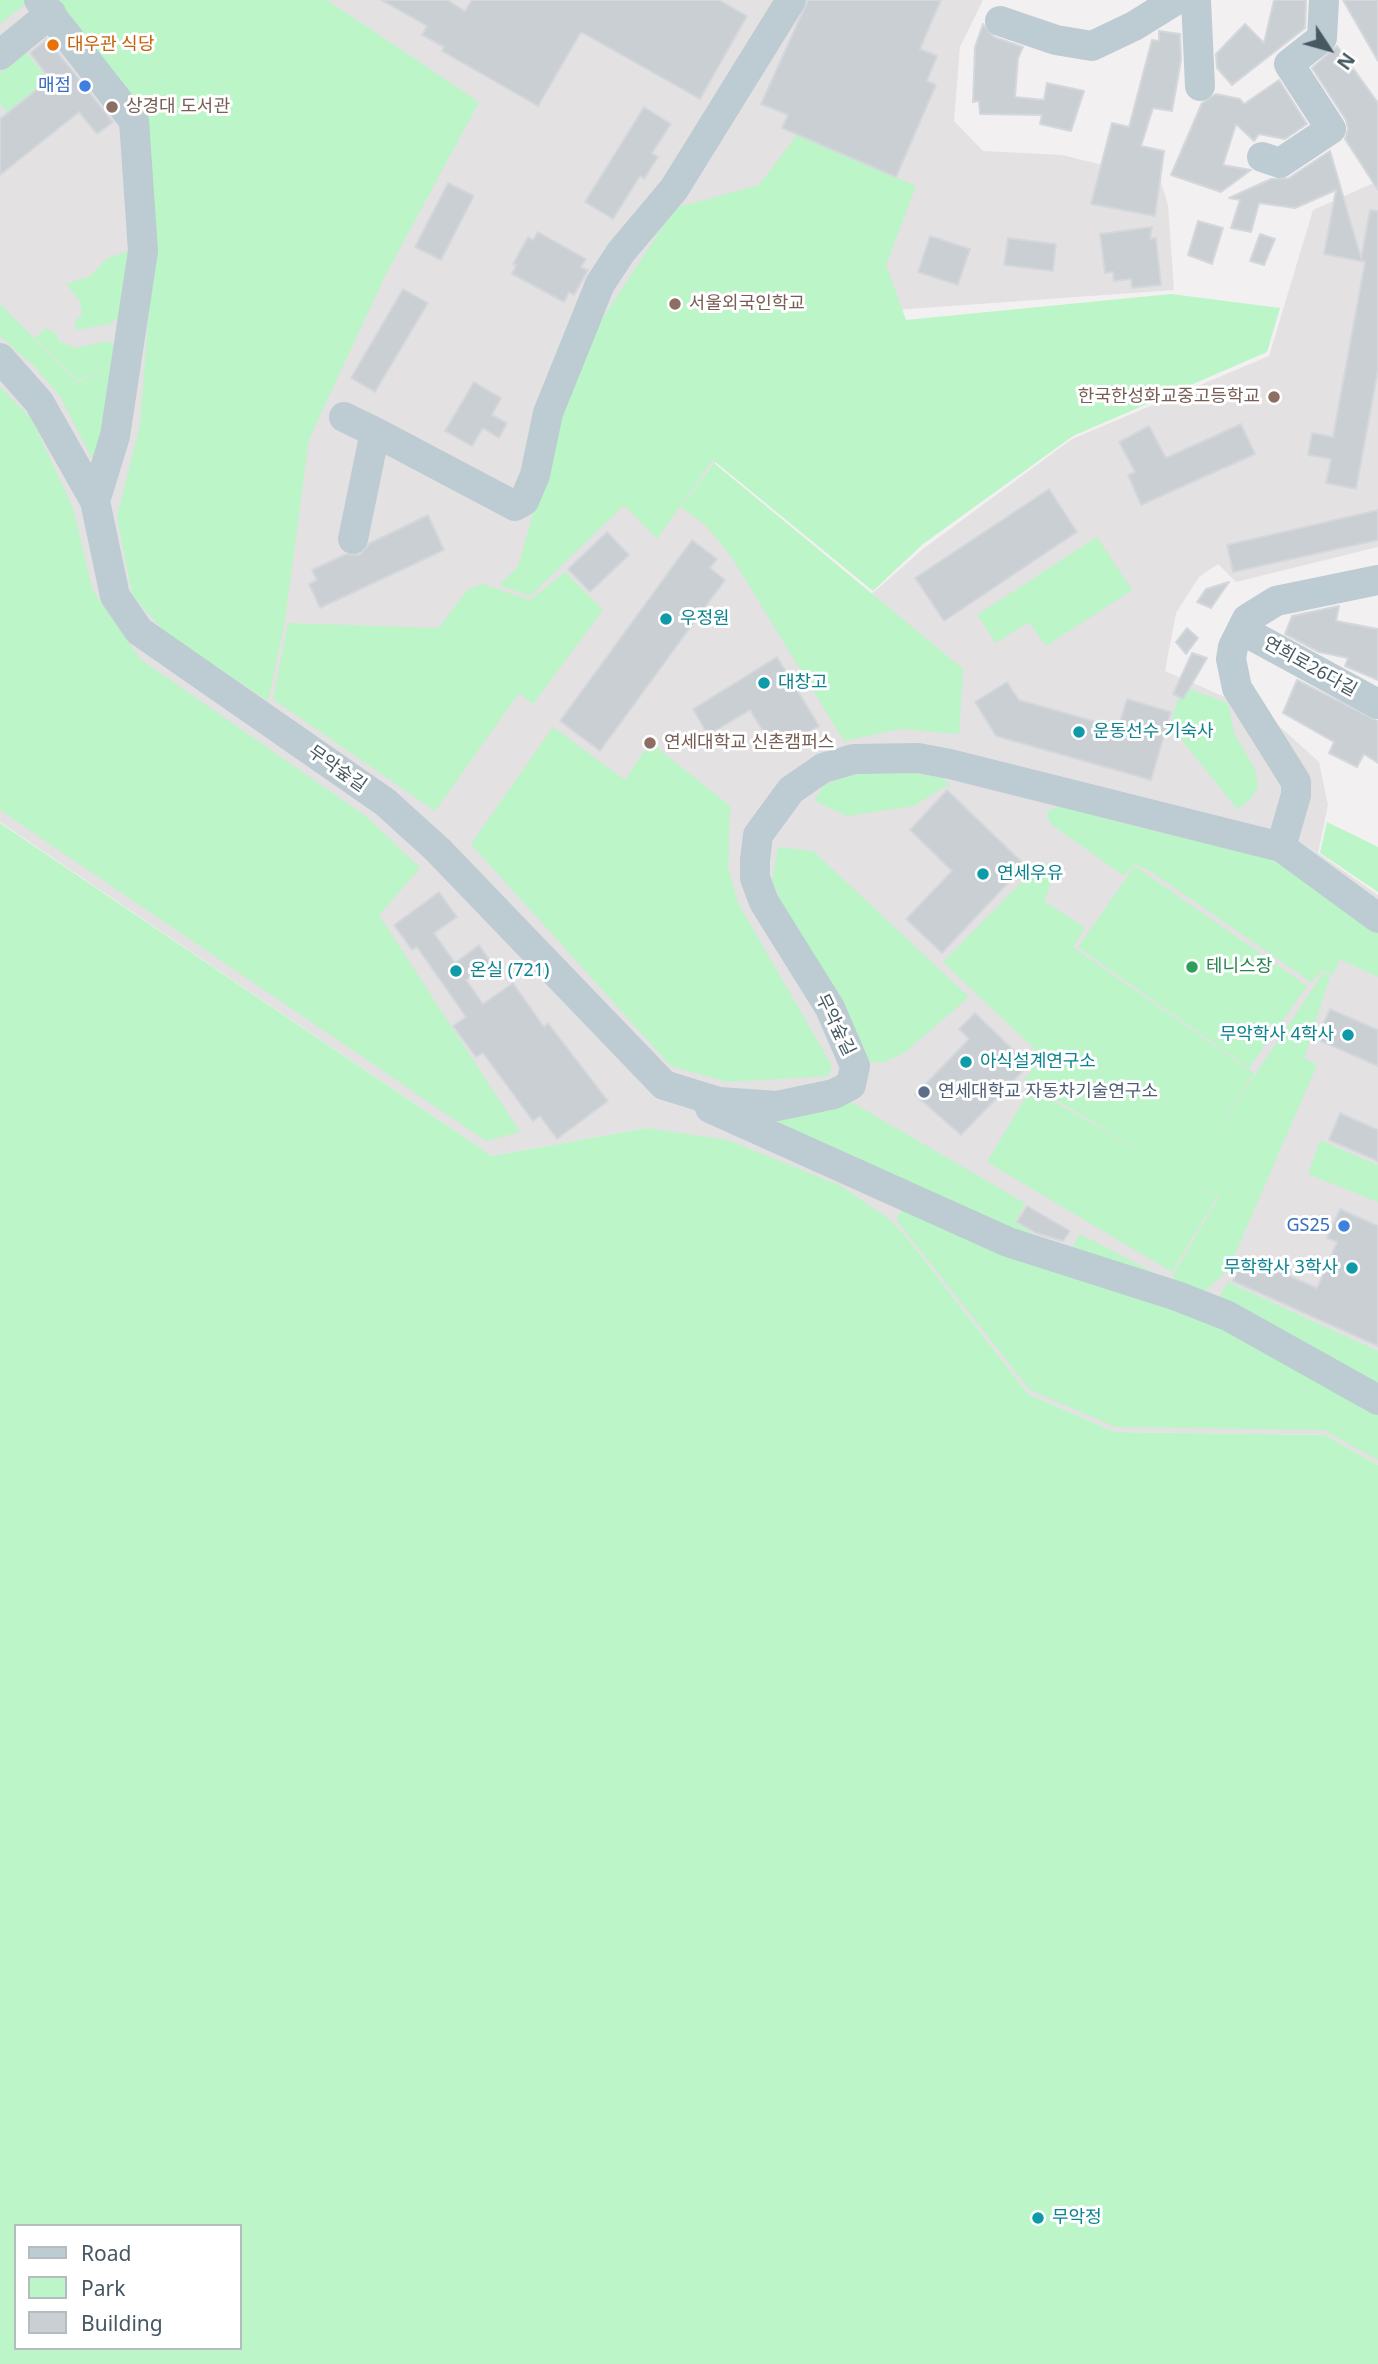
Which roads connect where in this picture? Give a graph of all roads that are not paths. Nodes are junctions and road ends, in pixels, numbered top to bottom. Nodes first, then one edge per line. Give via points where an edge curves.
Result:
1 (791, 0) edge
2 (1176, 0) edge
3 (1196, 0) edge
4 (1324, 0) edge
5 (45, 7) edge
6 (1000, 21) dead end
7 (0, 55) edge
8 (1200, 86) dead end
9 (1262, 157) dead end
10 (0, 358) edge
11 (344, 417) dead end
12 (375, 432) junction
13 (95, 501) junction
14 (354, 539) dead end
15 (1378, 580) edge
16 (1242, 630) junction
17 (1378, 704) edge
18 (1281, 847) junction
19 (1378, 918) edge
20 (708, 1098) junction
21 (1378, 1400) edge

1 - 12 street via 674,189 600,284 548,414 535,475 524,501 515,506
2 - 6 street via 1092,46 1056,40
3 - 8 street
4 - 9 street via 1322,38 1289,64 1331,129 1280,163
5 - 7 street
5 - 13 street via 134,121 143,251 115,436
10 - 13 street, 무악숲길 via 39,402
11 - 12 street
12 - 14 street
13 - 20 street, 무악숲길 via 116,596 139,631 385,802 439,849 664,1085
15 - 16 street via 1276,601 1247,618
16 - 17 street, 연희로26다길
16 - 18 street via 1231,659 1237,688 1296,782
18 - 19 street
18 - 20 street, 무악숲길 via 918,758 854,759 823,768 791,790 758,835 755,878 764,902 830,1008 855,1066 854,1076 842,1091 777,1106
20 - 21 street via 704,1106 1009,1242 1228,1316

